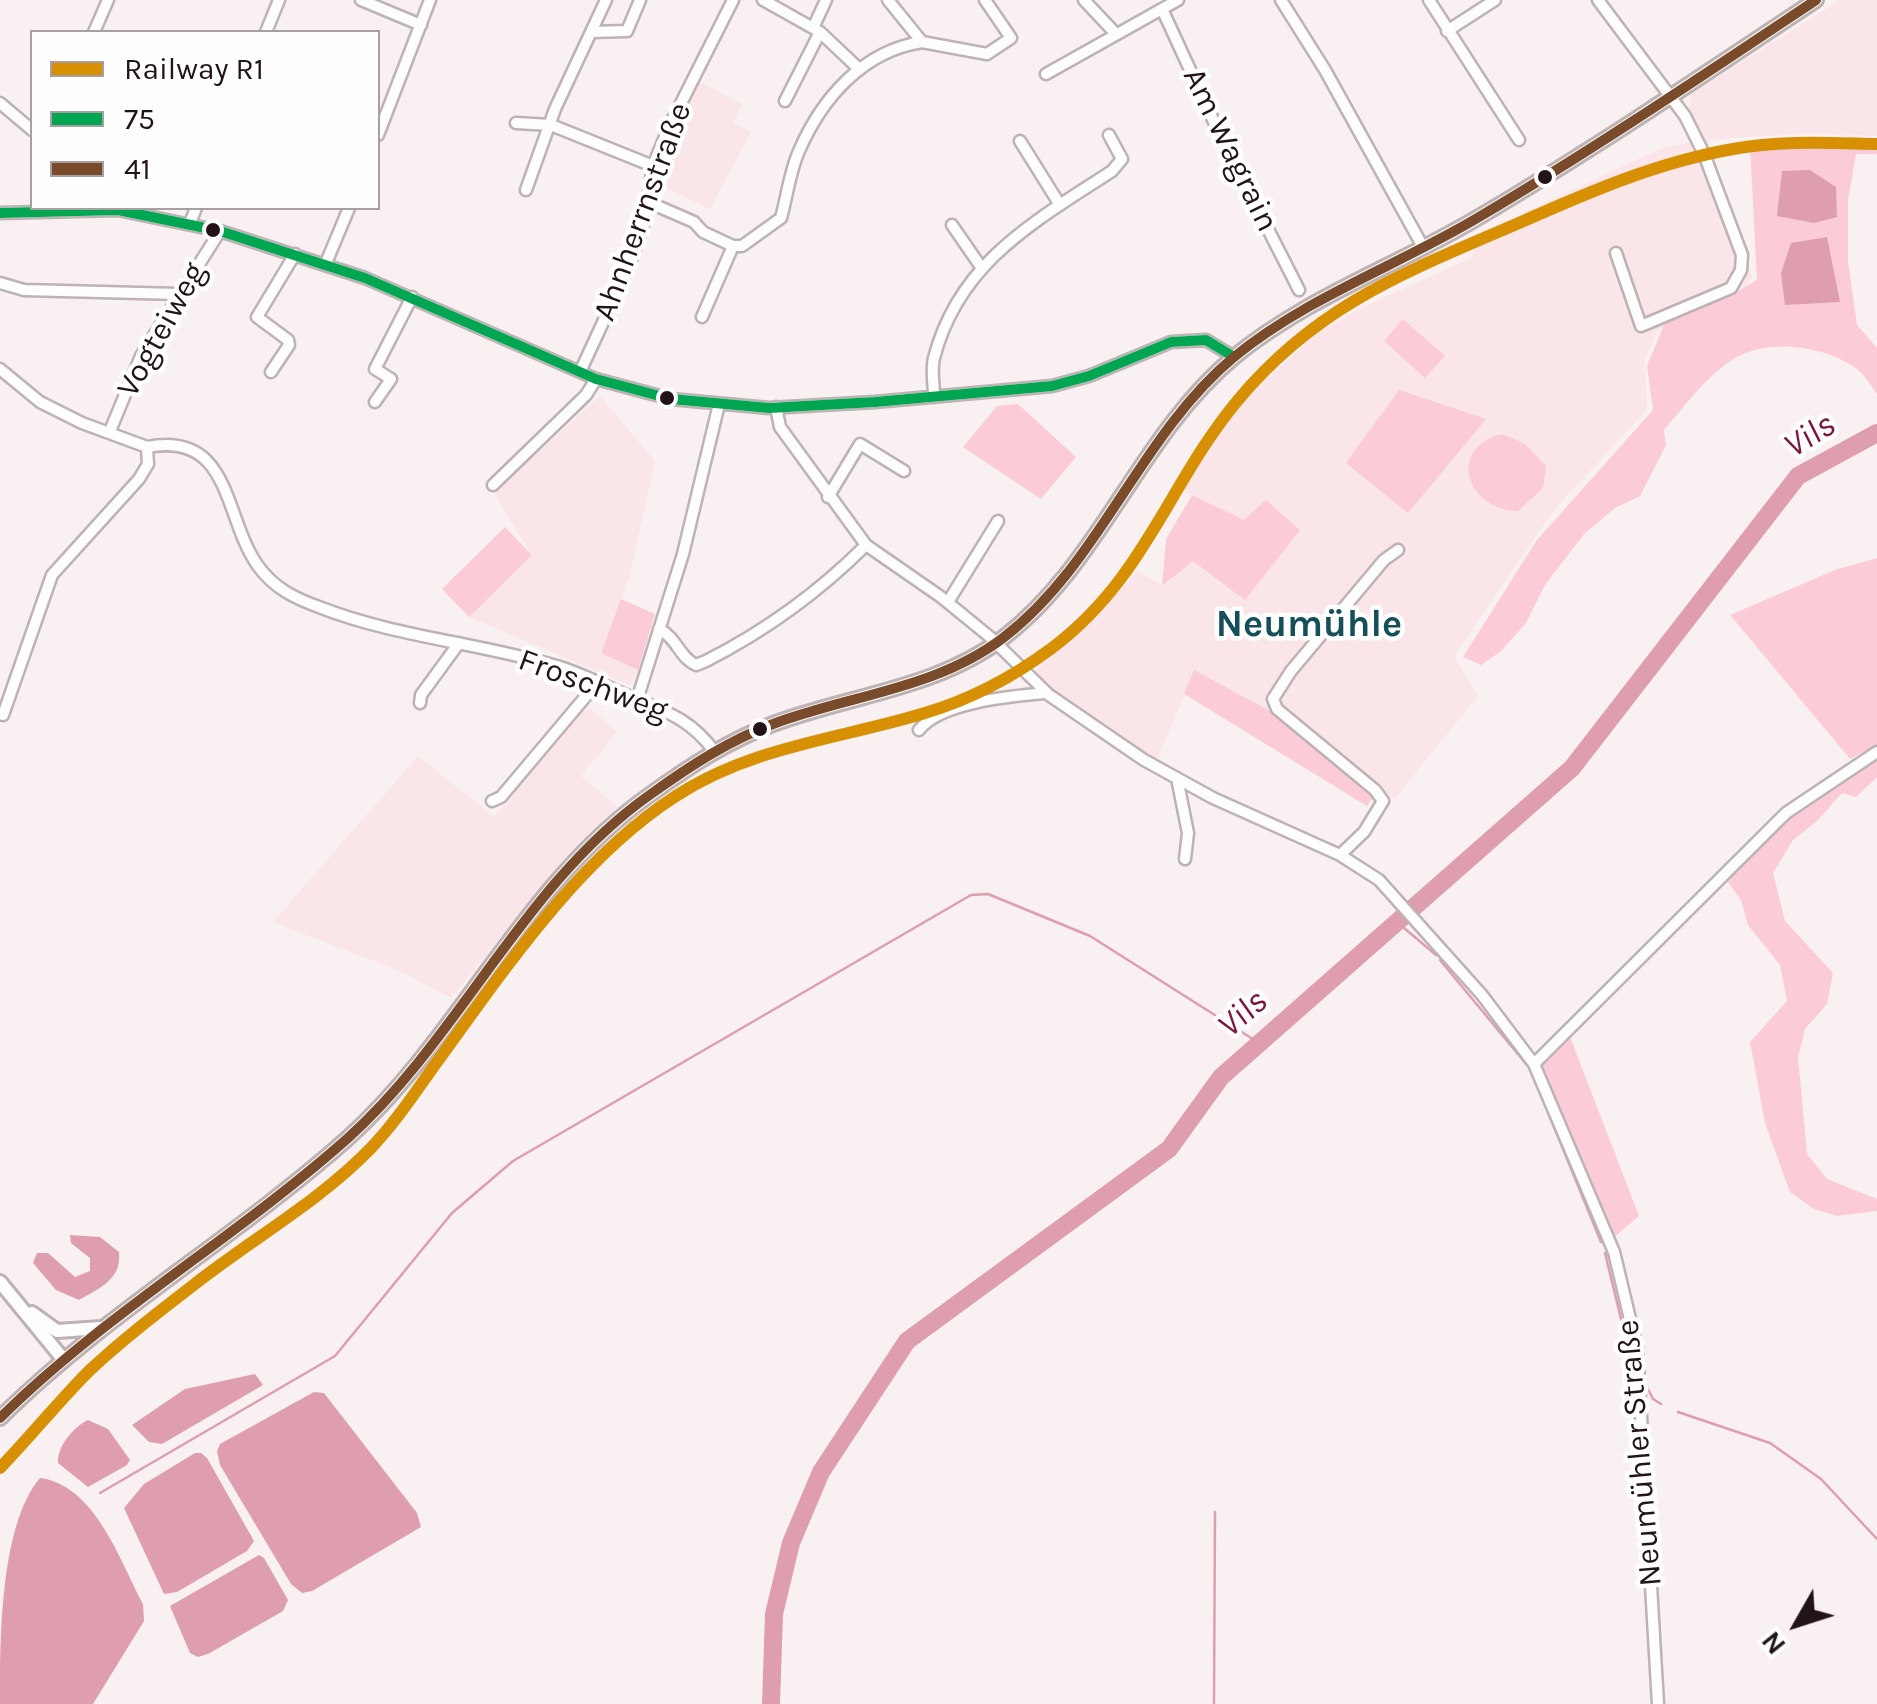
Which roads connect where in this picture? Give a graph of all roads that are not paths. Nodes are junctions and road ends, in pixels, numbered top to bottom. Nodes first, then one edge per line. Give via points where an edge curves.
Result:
1 (108, 0) edge
2 (279, 0) edge
3 (361, 0) edge
4 (430, 0) edge
5 (606, 0) edge
6 (640, 0) edge
7 (733, 0) edge
8 (763, 0) edge
9 (826, 0) edge
10 (888, 0) edge
11 (985, 0) edge
12 (1084, 0) edge
13 (1178, 0) edge
14 (1281, 0) edge
15 (1428, 0) edge
16 (1495, 0) edge
17 (1598, 0) edge
18 (1816, 0) edge
19 (1162, 9) junction
20 (421, 25) junction
21 (95, 30) edge
22 (267, 30) edge
23 (816, 30) junction
24 (1448, 31) junction
25 (592, 32) junction
26 (1116, 34) junction
27 (922, 42) junction
28 (858, 68) junction
29 (1046, 74) dead end
30 (1671, 96) junction
31 (785, 101) dead end
32 (0, 103) edge
33 (516, 123) dead end
34 (551, 124) junction
35 (30, 128) edge
36 (380, 130) edge
37 (1108, 135) dead end
38 (1519, 140) dead end
39 (1020, 141) dead end
40 (653, 166) junction
41 (526, 190) dead end
42 (648, 202) junction
43 (1060, 205) junction
44 (87, 210) edge
45 (122, 210) edge
46 (195, 210) edge
47 (347, 210) edge
48 (0, 213) edge
49 (190, 222) junction
50 (952, 225) dead end
51 (220, 231) junction
52 (733, 246) junction
53 (1423, 247) junction
54 (1616, 253) dead end
55 (295, 254) junction
56 (326, 263) junction
57 (980, 267) junction
58 (0, 284) edge
59 (1299, 290) dead end
60 (178, 294) junction
61 (412, 297) junction
62 (702, 317) dead end
63 (1234, 357) junction
64 (0, 368) edge
65 (271, 372) dead end
66 (580, 372) junction
67 (596, 379) junction
68 (934, 398) junction
69 (376, 402) dead end
70 (719, 404) junction
71 (776, 407) junction
72 (110, 431) junction
73 (146, 447) junction
74 (904, 471) dead end
75 (493, 484) dead end
76 (828, 497) junction
77 (998, 522) dead end
78 (866, 545) junction
79 (1398, 550) dead end
80 (948, 602) junction
81 (659, 630) junction
82 (997, 642) junction
83 (458, 643) junction
84 (597, 683) junction
85 (1046, 693) junction
86 (637, 700) junction
87 (420, 702) dead end
88 (4, 716) dead end
89 (919, 730) dead end
90 (714, 751) junction
91 (1877, 752) edge
92 (1177, 778) junction
93 (492, 801) dead end
94 (1340, 855) junction
95 (1185, 860) dead end
96 (1534, 1064) junction
97 (0, 1272) edge
98 (4, 1286) edge
99 (18, 1303) junction
100 (104, 1327) junction
101 (63, 1359) junction
102 (0, 1418) edge
103 (1658, 1704) edge

1 - 21 street
2 - 22 street
3 - 20 street
4 - 20 street
5 - 25 street
6 - 25 street via 627,31
7 - 40 street, Ahnherrnstraße
8 - 23 street
9 - 23 street
10 - 27 street
11 - 27 street via 1011,38 987,54
12 - 26 street
13 - 19 street
14 - 53 street
15 - 24 street
16 - 24 street
17 - 30 street
18 - 30 main road
19 - 26 street
19 - 59 street, Am Wagrain
20 - 36 street
23 - 28 street
23 - 31 street
24 - 38 street
25 - 34 street
26 - 29 street
27 - 28 street
28 - 52 street via 823,106 798,153 781,218
30 - 53 main road
30 - 54 street via 1704,154 1742,255 1738,278 1718,295 1641,326
32 - 35 street
33 - 34 street
34 - 40 street
34 - 41 street
37 - 43 street via 1122,159
39 - 43 street
40 - 42 street, Ahnherrnstraße
42 - 52 street
42 - 66 street, Ahnherrnstraße via 629,266
43 - 57 street
44 - 48 street
45 - 49 street
46 - 49 street
47 - 56 street
49 - 51 street
50 - 57 street
51 - 55 street
51 - 60 street, Vogteiweg
52 - 62 street
53 - 63 main road via 1317,302
55 - 56 street
55 - 65 street via 257,317 288,340
56 - 61 street
57 - 68 street via 963,288 933,361
58 - 60 street
60 - 72 street, Vogteiweg via 127,383
61 - 66 street
61 - 69 street via 375,369 390,379
63 - 68 street via 1206,340 1171,342 1052,386
63 - 82 main road via 1164,432 1064,579
64 - 72 street, Froschweg via 40,402
66 - 67 street
67 - 70 street
67 - 75 street
68 - 71 street
70 - 71 street
70 - 81 street
71 - 76 street, Neumühler Straße via 780,427
72 - 73 street, Froschweg
73 - 83 street, Froschweg via 168,443 201,455 217,471 256,563 279,590 380,628
73 - 88 street via 148,464 139,479 52,575
74 - 76 street via 860,444
76 - 78 street, Neumühler Straße
77 - 80 street
78 - 80 street, Neumühler Straße
78 - 81 street via 791,612 706,662 689,662 671,635
79 - 94 street via 1273,699 1383,801
80 - 82 street, Neumühler Straße
81 - 86 street
82 - 85 street, Neumühler Straße
82 - 90 main road via 916,683 778,722
83 - 84 street, Froschweg
83 - 87 street
84 - 86 street, Froschweg
84 - 93 street
85 - 89 street via 989,698 926,721
85 - 92 street, Neumühler Straße
86 - 90 street, Froschweg via 692,724
90 - 100 main road via 618,819 554,884 350,1136
91 - 96 street via 1786,812
92 - 94 street, Neumühler Straße
92 - 95 street via 1188,832
94 - 96 street, Neumühler Straße via 1391,891
96 - 103 street, Neumühler Straße via 1614,1252 1637,1348
97 - 98 main road
98 - 99 main road
99 - 100 main road via 57,1331
99 - 101 main road
100 - 101 main road
101 - 102 main road

